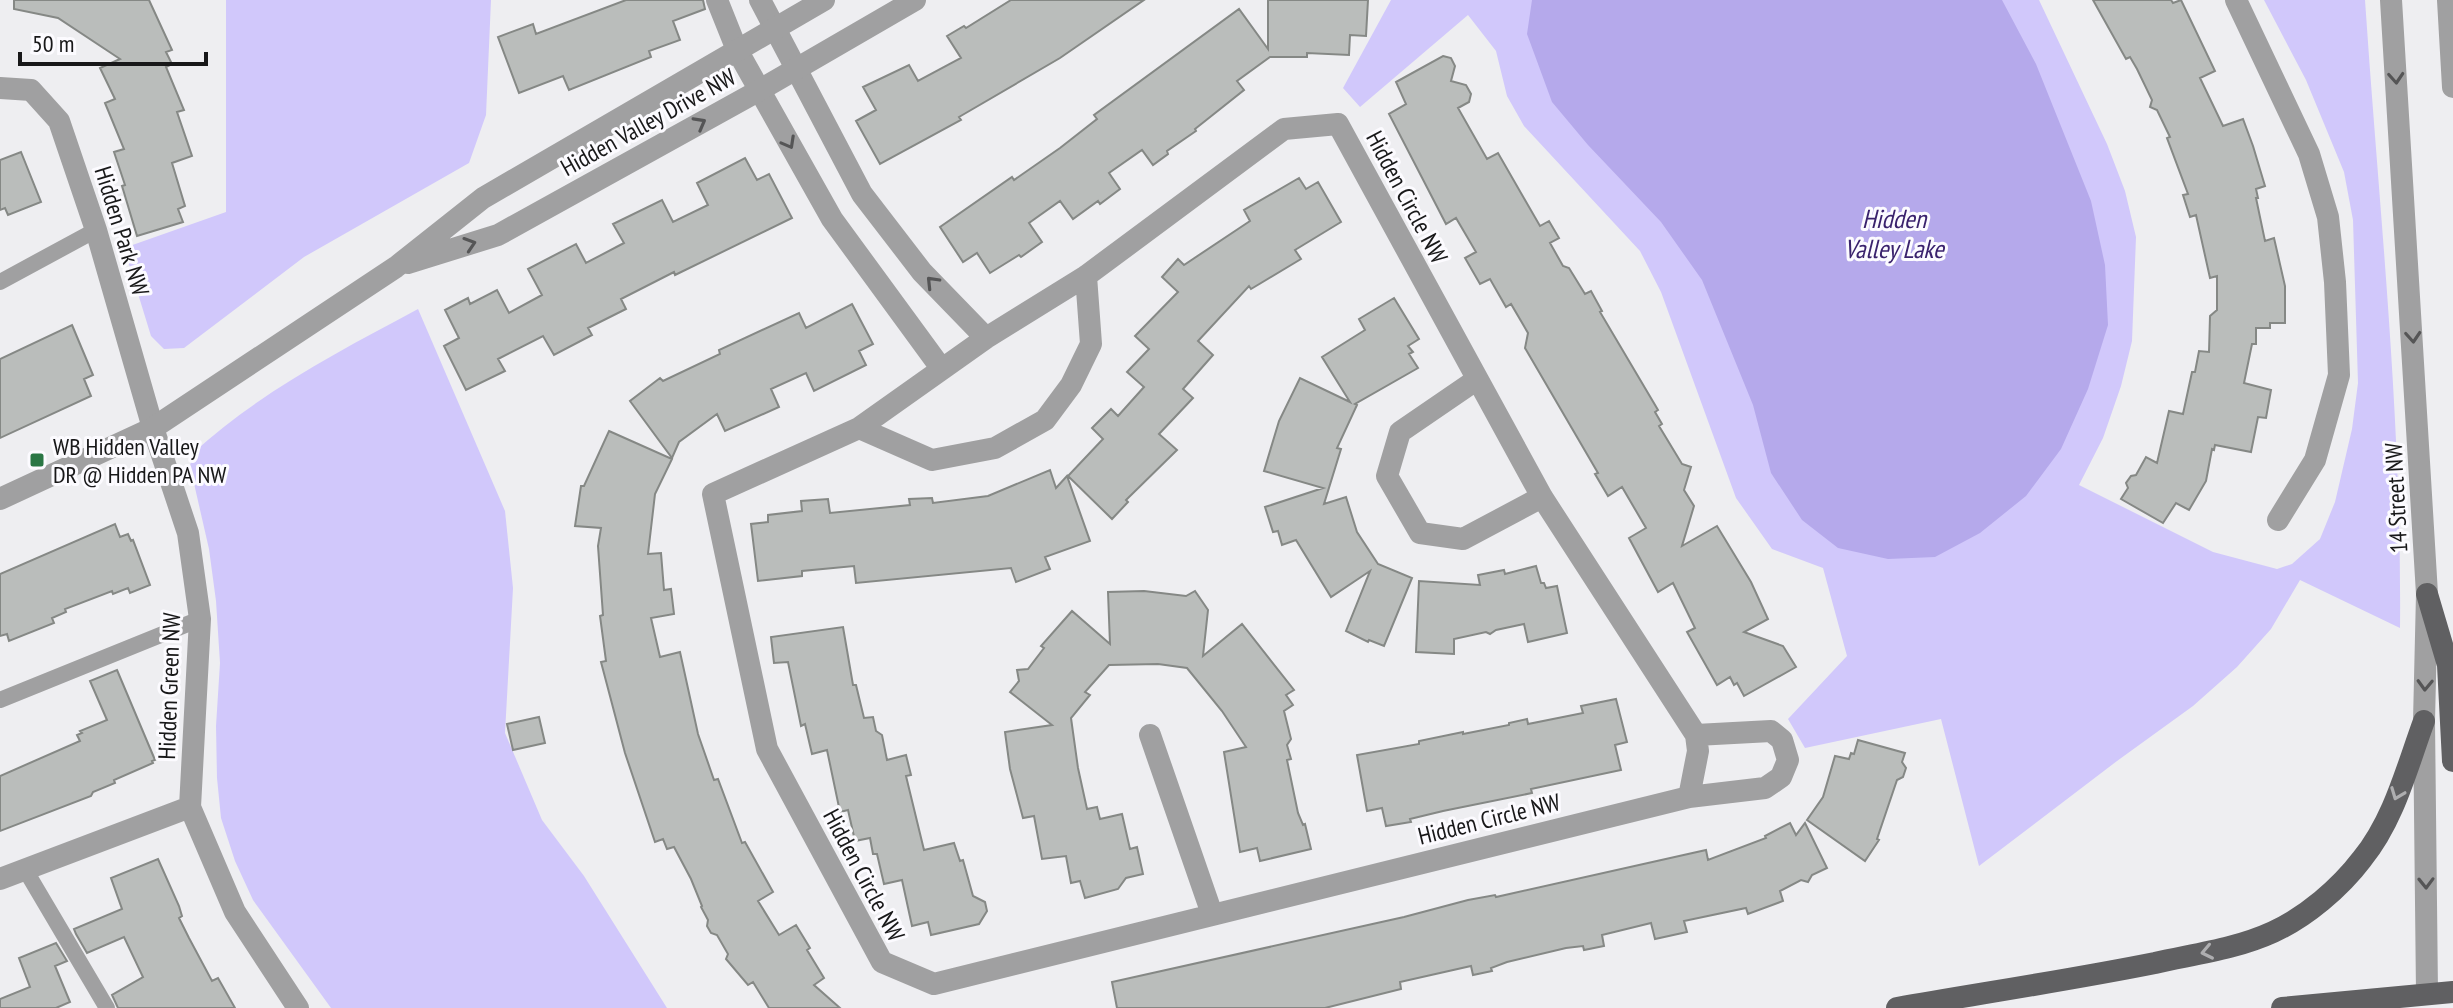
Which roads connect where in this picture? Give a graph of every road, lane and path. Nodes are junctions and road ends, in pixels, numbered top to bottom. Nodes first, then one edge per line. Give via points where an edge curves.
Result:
1 (717, 0) edge
2 (760, 0) edge
3 (824, 0) edge
4 (915, 0) edge
5 (2236, 0) edge
6 (2391, 0) edge
7 (2448, 0) edge
8 (775, 29) junction
9 (737, 50) junction
10 (796, 70) junction
11 (2453, 87) edge
12 (0, 88) edge
13 (760, 90) junction
14 (96, 230) junction
15 (396, 267) junction
16 (1086, 276) junction
17 (0, 282) edge
18 (986, 338) junction
19 (941, 368) junction
20 (1476, 380) junction
21 (153, 428) junction
22 (859, 428) junction
23 (1542, 497) junction
24 (0, 499) edge
25 (2278, 520) dead end
26 (2427, 594) junction
27 (200, 619) junction
28 (0, 700) edge
29 (2424, 721) junction
30 (1150, 735) dead end
31 (1696, 735) junction
32 (2453, 761) edge
33 (1689, 797) junction
34 (190, 807) junction
35 (26, 871) junction
36 (0, 879) edge
37 (1212, 914) junction
38 (2453, 992) edge
39 (2432, 1000) edge
40 (107, 1008) edge
41 (298, 1008) edge
42 (1897, 1008) edge
43 (2282, 1008) edge

1 - 9 street
2 - 8 street
3 - 8 street, Hidden Valley Drive NW
4 - 10 street, Hidden Valley Drive NW
5 - 25 street via 2309,154 2328,217 2335,282 2339,375 2315,460
6 -> 26 street, 14 Street NW
7 - 11 street
8 - 9 street, Hidden Valley Drive NW
8 - 10 street
9 - 13 street
9 - 15 street, Hidden Valley Drive NW via 483,198
10 - 13 street, Hidden Valley Drive NW
18 -> 10 street via 922,272 862,194
12 - 14 street, Hidden Park NW via 31,90 59,121
15 -> 13 street, Hidden Valley Drive NW via 498,235
13 -> 19 street via 832,219
14 - 17 lane
14 - 21 street, Hidden Park NW
15 - 21 street, Hidden Valley Drive NW
16 - 18 street, Hidden Circle NW
16 - 20 street, Hidden Circle NW via 1284,129 1338,124
16 - 22 street via 1091,344 1071,385 1045,420 995,448 932,460
18 - 19 street, Hidden Circle NW
19 - 22 street, Hidden Circle NW
20 - 23 street, Hidden Circle NW
20 - 23 street via 1400,432 1387,476 1420,533 1463,539
21 - 24 street, Hidden Valley Drive NW
21 - 27 street, Hidden Green NW via 188,533
22 - 37 street, Hidden Circle NW via 713,494 767,749 882,962 934,984
23 - 31 street, Hidden Circle NW
26 -> 29 street, 14 Street NW
26 - 32 main road via 2448,665
27 - 28 lane
27 - 34 street, Hidden Green NW
29 -> 39 street, 14 Street NW
29 -> 42 main road via 2390,810 2362,860 2307,912 2276,931 2238,945 2131,968
30 - 37 street
31 - 33 street
31 - 33 street, Hidden Circle NW via 1771,731 1782,740 1788,760 1781,777 1765,788
33 - 37 street, Hidden Circle NW
34 - 35 street
34 - 41 street, Hidden Green NW via 235,912
35 - 36 street
35 - 40 lane
38 - 39 main road
39 - 43 main road

